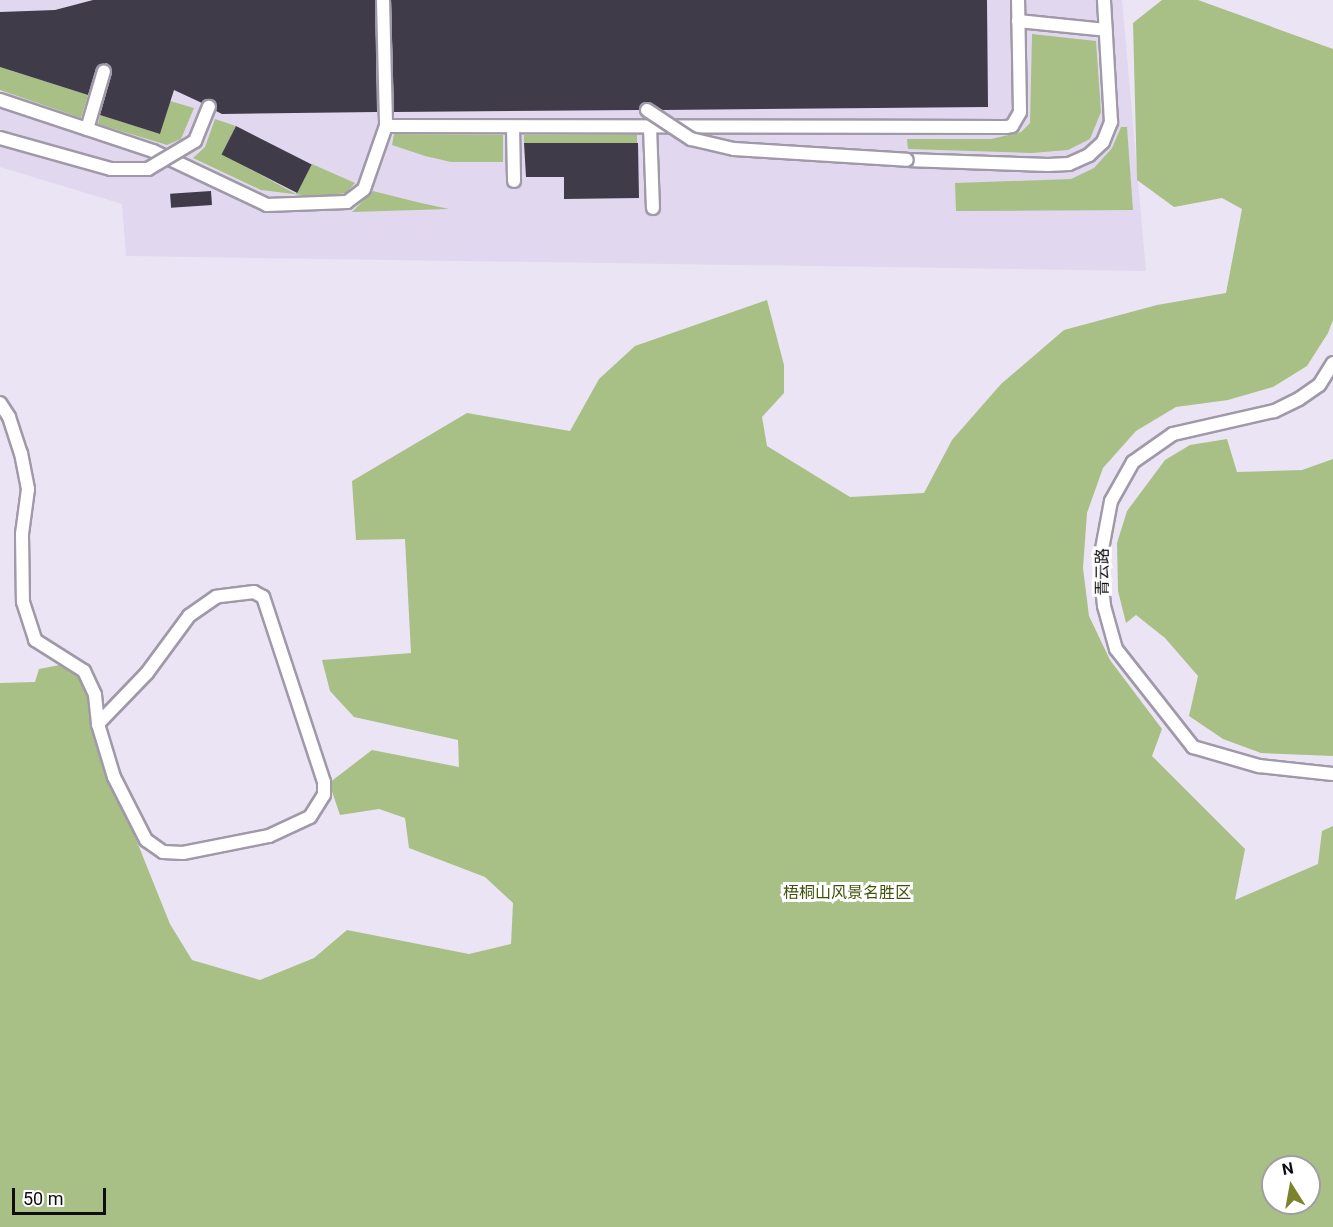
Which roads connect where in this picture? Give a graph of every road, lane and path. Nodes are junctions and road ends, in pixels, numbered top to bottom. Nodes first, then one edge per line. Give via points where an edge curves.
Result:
1 (383, 0) edge
2 (1018, 0) edge
3 (1104, 0) edge
4 (1018, 21) junction
5 (1106, 30) junction
6 (104, 71) dead end
7 (0, 100) edge
8 (209, 107) dead end
9 (647, 110) dead end
10 (386, 126) junction
11 (513, 127) junction
12 (650, 127) junction
13 (87, 129) junction
14 (0, 138) edge
15 (514, 181) dead end
16 (653, 208) dead end
17 (1333, 363) edge
18 (0, 403) edge
19 (98, 724) junction
20 (1333, 774) edge

1 - 10 street
2 - 4 street
3 - 5 street
4 - 5 street
4 - 12 street via 1020,112 1012,126
5 - 9 street, bridge via 1111,122 1103,142 1089,155 1069,164 907,160 734,149 691,139
6 - 13 street
7 - 13 street
8 - 14 street, bridge via 195,141 148,170 111,169
10 - 11 street
10 - 13 street via 364,189 347,202 315,206 267,205 153,151
11 - 12 street
11 - 15 street
12 - 16 street
17 - 20 street, 青云路 via 1319,385 1299,399 1274,411 1173,434 1133,462 1112,501 1102,549 1101,577 1116,649 1193,747 1259,766
18 - 19 street via 21,453 27,489 22,534 23,602 35,640 84,671 95,695
19 - 19 street via 147,673 189,616 216,597 254,592 264,597 324,782 324,795 310,817 298,826 269,836 183,853 163,852 146,840 114,777

